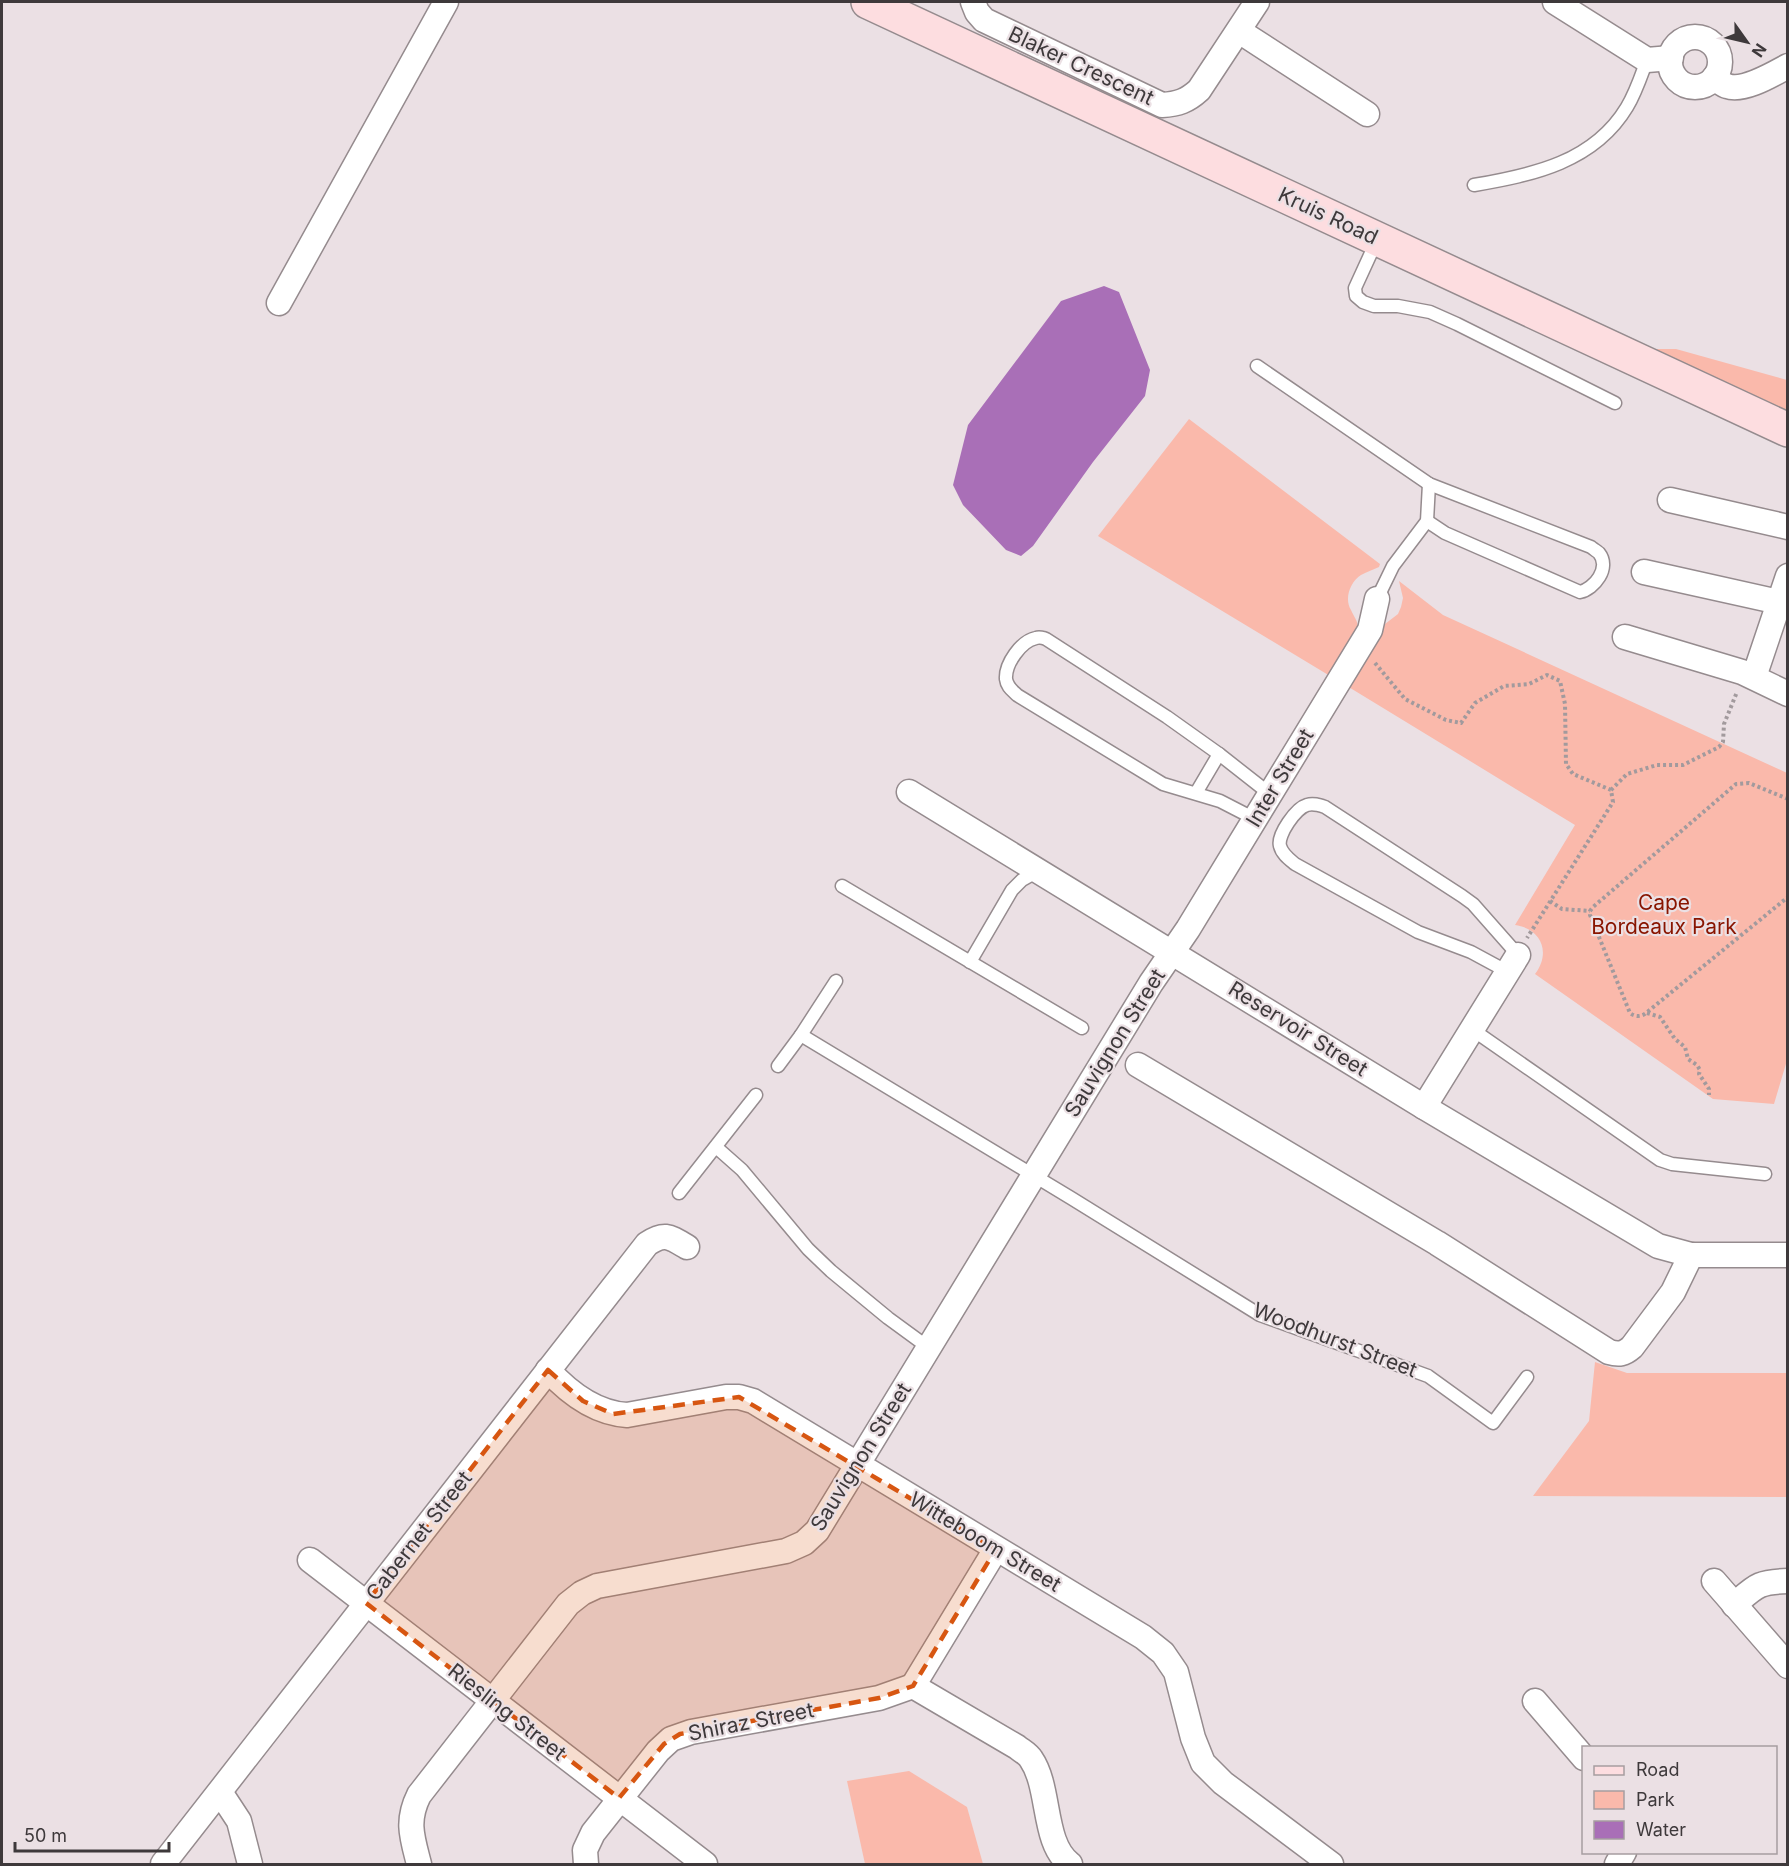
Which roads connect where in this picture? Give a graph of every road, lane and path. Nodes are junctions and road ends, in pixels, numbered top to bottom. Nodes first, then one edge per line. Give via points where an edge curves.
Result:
1 (446, 2) edge
2 (868, 2) edge
3 (973, 2) edge
4 (1257, 2) edge
5 (1555, 2) edge
6 (1239, 31) junction
7 (1671, 58) junction
8 (1647, 60) junction
9 (1786, 69) edge
10 (1714, 78) junction
11 (1367, 114) dead end
12 (1474, 185) dead end
13 (1378, 239) junction
14 (279, 303) dead end
15 (1257, 366) dead end
16 (1615, 403) dead end
17 (1788, 430) edge
18 (1429, 484) junction
19 (1670, 500) dead end
20 (1427, 521) junction
21 (1788, 527) edge
22 (1644, 572) dead end
23 (1788, 576) edge
24 (1377, 599) joint
25 (1784, 603) edge
26 (1625, 637) dead end
27 (1370, 659) dead end
28 (1754, 677) junction
29 (1788, 694) edge
30 (1736, 695) dead end
31 (1219, 754) junction
32 (1611, 790) junction
33 (909, 792) dead end
34 (1196, 793) junction
35 (1270, 794) junction
36 (1788, 799) edge
37 (1255, 819) junction
38 (1038, 871) junction
39 (842, 886) dead end
40 (1788, 897) edge
41 (1550, 901) junction
42 (1590, 910) junction
43 (1532, 928) dead end
44 (1172, 952) junction
45 (970, 962) junction
46 (1513, 964) junction
47 (836, 981) dead end
48 (1646, 1013) junction
49 (1082, 1028) dead end
50 (1473, 1030) junction
51 (801, 1035) junction
52 (1138, 1065) dead end
53 (778, 1066) dead end
54 (756, 1095) dead end
55 (1709, 1095) dead end
56 (1424, 1107) junction
57 (716, 1147) junction
58 (1765, 1174) dead end
59 (1034, 1175) junction
60 (679, 1192) dead end
61 (687, 1247) dead end
62 (1691, 1255) junction
63 (1788, 1256) edge
64 (929, 1348) junction
65 (548, 1370) junction
66 (1527, 1377) dead end
67 (857, 1465) junction
68 (996, 1549) junction
69 (310, 1560) dead end
70 (1714, 1581) dead end
71 (1788, 1581) edge
72 (366, 1604) junction
73 (1734, 1605) junction
74 (1788, 1666) edge
75 (913, 1686) junction
76 (492, 1700) junction
77 (1535, 1701) dead end
78 (1582, 1756) edge
79 (220, 1792) junction
80 (619, 1798) junction
81 (163, 1864) edge
82 (250, 1864) edge
83 (419, 1864) edge
84 (586, 1864) edge
85 (705, 1864) edge
86 (1070, 1864) edge
87 (1331, 1864) edge

1 - 14 street
2 - 13 street, Kruis Road
3 - 6 street, Blaker Crescent via 984,20 995,26 1162,105 1188,99 1199,90
4 - 6 street, Blaker Crescent
5 - 8 street
6 - 11 street
7 - 8 street
7 - 10 street via 1672,70 1683,83 1700,86
7 - 10 street via 1683,40 1708,40 1719,53 1719,70
8 - 12 lane via 1627,108 1590,147 1543,171
9 - 10 street via 1743,87 1727,86
13 - 16 lane via 1355,288 1356,296 1363,302 1430,312
13 - 17 street, Kruis Road
15 - 18 lane
18 - 20 lane
18 - 20 lane via 1591,547 1599,552 1602,568 1593,587 1580,592 1445,533
19 - 21 street
20 - 24 lane via 1393,566
22 - 25 street
23 - 25 street
24 - 35 street, Inter Street via 1370,630
25 - 28 street
26 - 28 street
27 - 32 path via 1405,699 1446,720 1461,723 1475,703 1504,686 1529,684 1547,675 1560,681 1565,704 1566,764 1573,774
28 - 29 street
30 - 32 path via 1719,747 1683,765 1657,765 1627,774
31 - 34 lane
31 - 34 lane via 1046,639 1038,637 1017,652 1007,669 1006,680 1017,695 1163,784
31 - 35 lane
32 - 41 path via 1614,802
33 - 38 street, Reservoir Street
34 - 37 lane
35 - 37 street, Inter Street
36 - 42 path via 1749,783 1736,784
37 - 44 street, Inter Street
38 - 44 street, Reservoir Street
38 - 45 lane via 1012,890
39 - 45 lane
40 - 48 path
41 - 42 path via 1562,909
41 - 43 path
42 - 48 path via 1630,1013
44 - 56 street, Reservoir Street
44 - 59 street, Sauvignon Street
45 - 49 lane
46 - 46 lane via 1473,904 1325,807 1305,805 1280,836 1285,856 1295,864 1418,932
46 - 50 street
47 - 51 lane
48 - 55 path via 1660,1017 1685,1047 1688,1059 1700,1070
50 - 56 street
50 - 58 lane via 1660,1160
51 - 53 lane
51 - 59 lane
52 - 62 street via 1618,1355 1632,1347 1673,1292
54 - 57 lane
56 - 62 street, Reservoir Street via 1658,1246
57 - 60 lane
57 - 64 lane via 742,1170 831,1271
59 - 64 street, Sauvignon Street
59 - 66 lane, Woodhurst Street via 1260,1315 1428,1376 1493,1423
61 - 65 street, Cabernet Street via 666,1236 647,1244
62 - 63 street, Reservoir Street
64 - 67 street, Sauvignon Street
65 - 67 street, Witteboom Street via 584,1401 613,1414 627,1415 726,1396 753,1401
65 - 72 street, Cabernet Street
67 - 68 street, Witteboom Street
67 - 76 street, Sauvignon Street via 817,1532 804,1543 786,1551 597,1586 582,1593 568,1604
68 - 75 street
68 - 87 street, Witteboom Street via 1159,1648 1176,1672 1195,1744 1212,1774
69 - 72 street, Riesling Street
70 - 73 street
71 - 73 street via 1763,1582
72 - 76 street, Riesling Street
72 - 79 street, Cabernet Street
73 - 74 street
75 - 80 street, Shiraz Street via 879,1698 680,1734 664,1744
75 - 86 street via 1030,1758 1038,1773 1054,1841
76 - 80 street, Riesling Street
76 - 83 street, Sauvignon Street via 411,1810
77 - 78 street
79 - 81 street, Cabernet Street
79 - 82 street via 239,1821
80 - 84 street, Shiraz Street via 588,1841
80 - 85 street, Riesling Street

